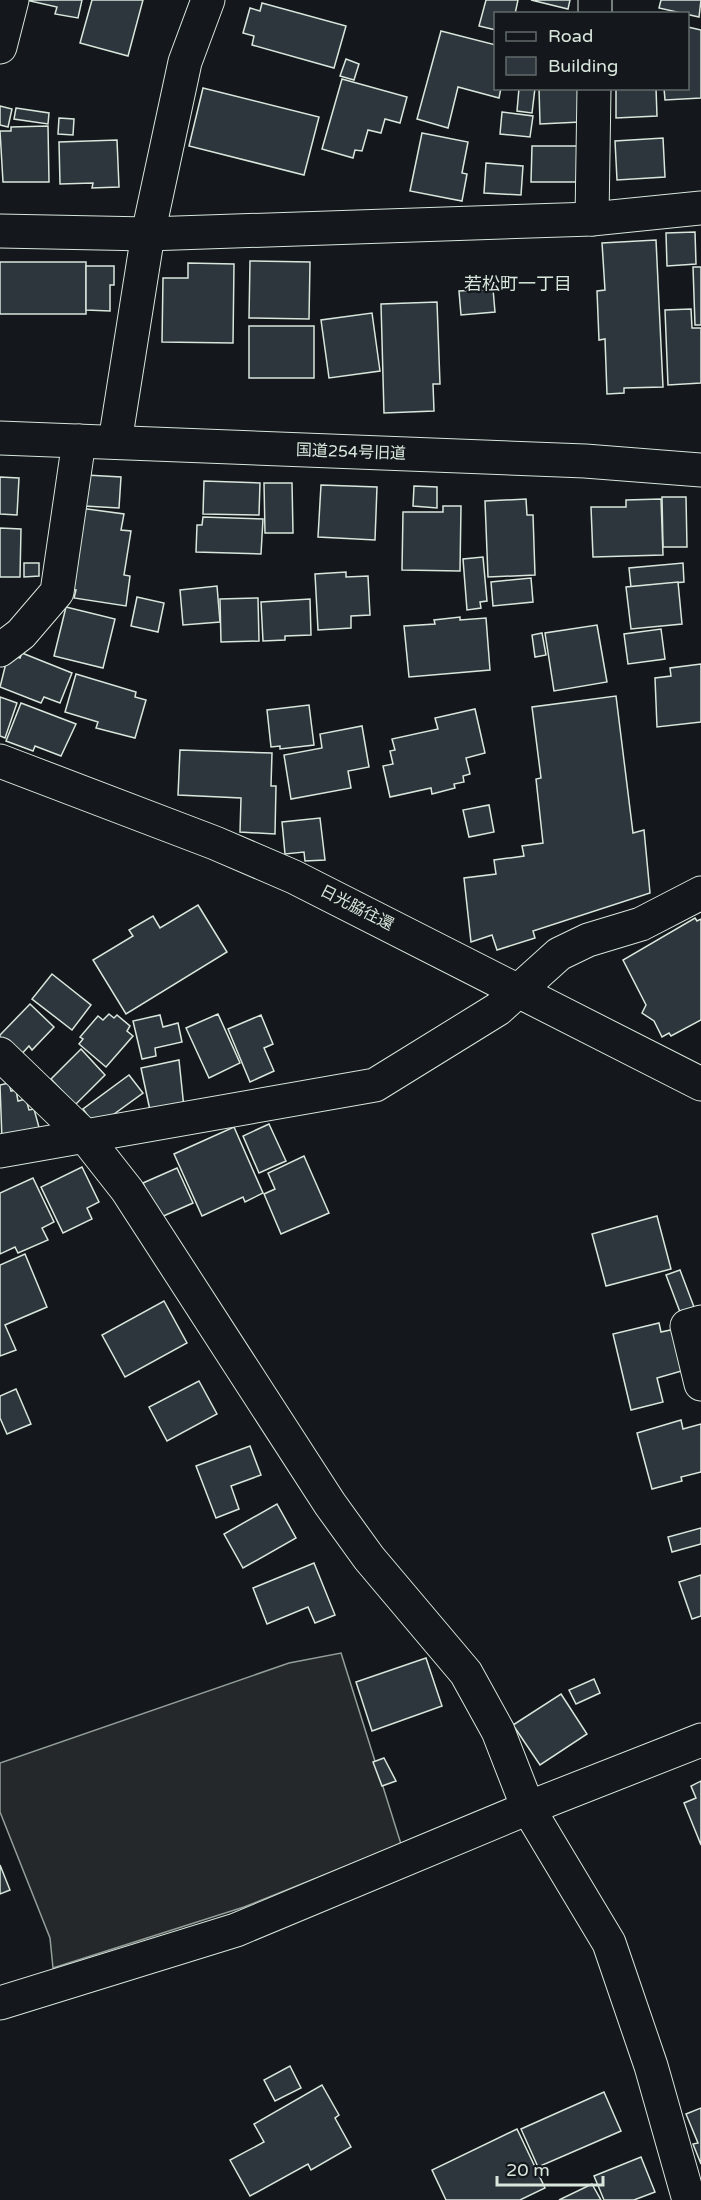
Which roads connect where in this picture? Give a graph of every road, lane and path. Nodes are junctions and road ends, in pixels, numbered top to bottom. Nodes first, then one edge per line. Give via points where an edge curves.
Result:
1 (12, 0) edge
2 (208, 0) edge
3 (0, 47) edge
4 (594, 90) edge
5 (701, 208) edge
6 (592, 219) junction
7 (0, 231) edge
8 (148, 234) junction
9 (0, 438) edge
10 (79, 441) junction
11 (115, 442) junction
12 (701, 470) edge
13 (0, 650) edge
14 (0, 761) edge
15 (701, 893) edge
16 (519, 991) junction
17 (0, 1054) edge
18 (701, 1084) edge
19 (83, 1134) junction
20 (0, 1151) edge
21 (701, 1322) edge
22 (701, 1384) edge
23 (701, 1740) edge
24 (528, 1808) junction
25 (0, 2003) edge
26 (689, 2200) edge

1 - 3 street
2 - 8 street via 185,62
4 - 6 street
5 - 6 street
6 - 8 street
7 - 8 street
8 - 11 street
9 - 10 street, 国道254号旧道
10 - 11 street, 国道254号旧道
10 - 13 street via 57,592 21,634
11 - 12 street, 国道254号旧道 via 573,460
14 - 16 street, 日光脇往還 via 294,876
15 - 16 street via 641,924 588,940 559,954
16 - 18 street, 日光脇往還
16 - 19 street via 498,1009 375,1085
17 - 19 street
19 - 20 street
19 - 24 street via 127,1190 330,1504 369,1558 466,1673 498,1731
21 - 22 street via 687,1326
23 - 24 street
24 - 25 street via 236,1930
24 - 26 street via 609,1943 651,2066

